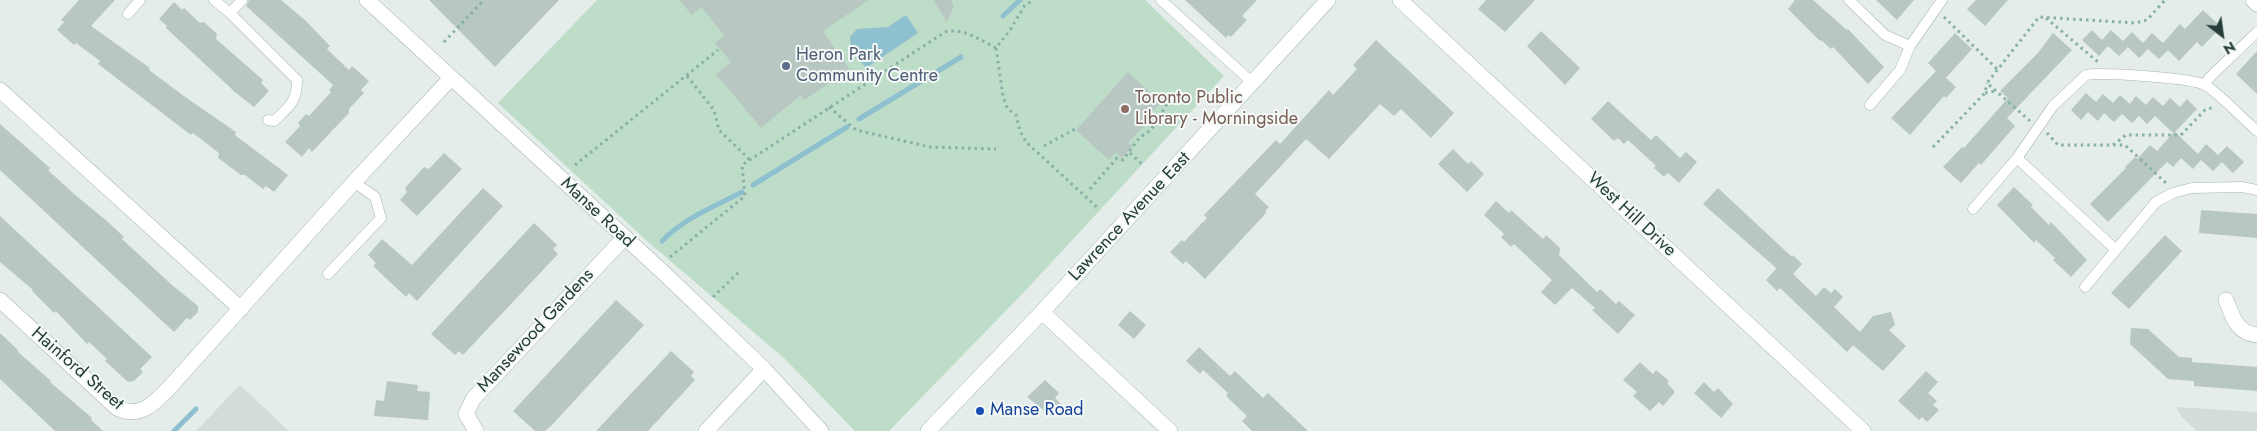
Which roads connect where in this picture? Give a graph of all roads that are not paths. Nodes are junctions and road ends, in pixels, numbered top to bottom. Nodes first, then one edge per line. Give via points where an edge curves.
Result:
1 (140, 0) edge
2 (214, 0) edge
3 (242, 0) edge
4 (368, 0) edge
5 (1162, 0) edge
6 (1328, 0) edge
7 (1400, 0) edge
8 (1849, 0) edge
9 (2253, 0) edge
10 (1938, 4) edge
11 (2257, 4) edge
12 (230, 13) junction
13 (128, 14) dead end
14 (2257, 32) edge
15 (1910, 46) junction
16 (451, 78) junction
17 (1252, 84) junction
18 (2204, 85) junction
19 (0, 90) edge
20 (1870, 105) dead end
21 (268, 120) dead end
22 (2257, 131) edge
23 (2017, 158) junction
24 (354, 182) junction
25 (2257, 190) edge
26 (1973, 209) dead end
27 (624, 238) junction
28 (2115, 249) junction
29 (328, 274) dead end
30 (2085, 287) dead end
31 (0, 300) edge
32 (2226, 300) dead end
33 (242, 309) junction
34 (1042, 312) junction
35 (2257, 335) edge
36 (764, 369) junction
37 (476, 431) edge
38 (706, 431) edge
39 (821, 431) edge
40 (928, 431) edge
41 (1170, 431) edge
42 (1863, 431) edge

1 - 13 lane
2 - 12 lane
3 - 12 lane
4 - 16 street, Manse Road
5 - 17 lane
6 - 17 street, Lawrence Avenue East
7 - 42 street, West Hill Drive
8 - 15 lane via 1886,35
9 - 11 street
10 - 15 lane
12 - 21 lane via 297,80 297,95 290,107 274,122
14 - 18 lane
15 - 20 lane via 1900,70
16 - 24 street, Hainford Street
16 - 27 street, Manse Road
17 - 34 street, Lawrence Avenue East
18 - 22 lane
18 - 23 lane via 2188,80 2086,75 2045,116
19 - 33 street
23 - 26 lane
23 - 28 lane
24 - 29 lane via 375,197 381,218
24 - 33 street, Hainford Street
25 - 28 lane via 2242,187 2192,188 2173,193 2156,202
27 - 36 street, Manse Road
27 - 37 street, Mansewood Gardens via 472,399 466,414
28 - 30 lane
31 - 33 street, Hainford Street via 109,402 132,413 156,402
32 - 35 street via 2236,325
34 - 40 street, Lawrence Avenue East
34 - 41 street
36 - 38 street
36 - 39 street, Manse Road

